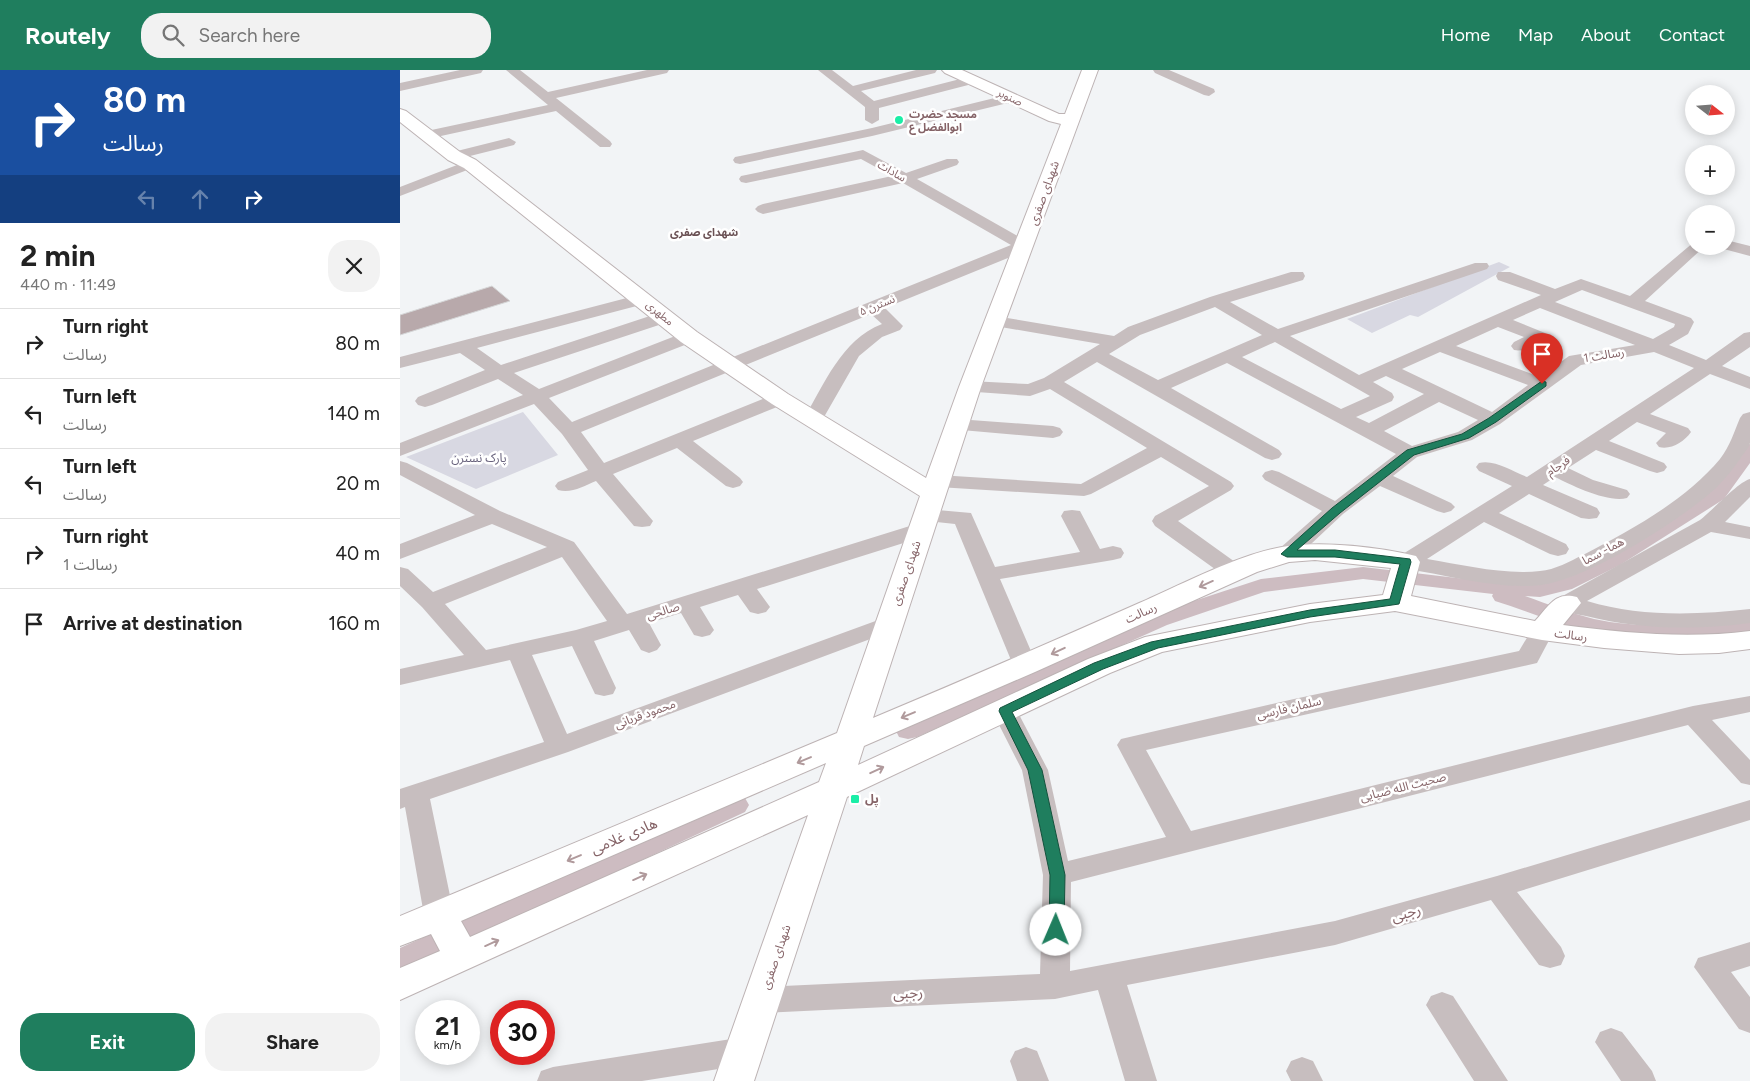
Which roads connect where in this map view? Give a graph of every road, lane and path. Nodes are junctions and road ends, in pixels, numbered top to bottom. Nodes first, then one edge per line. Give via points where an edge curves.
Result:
1 (477, 70) edge
2 (512, 70) edge
3 (663, 70) edge
4 (824, 70) edge
5 (931, 70) edge
6 (950, 70) edge
7 (1090, 70) edge
8 (1160, 70) edge
9 (972, 80) junction
10 (400, 87) edge
11 (851, 90) junction
12 (1209, 92) dead end
13 (545, 97) junction
14 (1011, 98) junction
15 (872, 106) junction
16 (558, 107) junction
17 (1071, 120) junction
18 (417, 122) edge
19 (872, 132) junction
20 (508, 142) dead end
21 (605, 144) dead end
22 (462, 160) junction
23 (740, 160) dead end
24 (952, 162) dead end
25 (905, 178) junction
26 (746, 179) dead end
27 (403, 188) edge
28 (763, 209) dead end
29 (1024, 246) junction
30 (1735, 247) edge
31 (1750, 251) edge
32 (1687, 255) edge
33 (1481, 266) dead end
34 (1297, 276) dead end
35 (1504, 276) dead end
36 (1548, 298) junction
37 (642, 299) junction
38 (1216, 301) junction
39 (1633, 303) junction
40 (873, 307) junction
41 (665, 316) junction
42 (1497, 320) junction
43 (995, 321) junction
44 (1276, 335) junction
45 (689, 337) junction
46 (1115, 341) junction
47 (1748, 342) edge
48 (1440, 346) junction
49 (1520, 346) dead end
50 (463, 347) junction
51 (1653, 347) junction
52 (1096, 354) junction
53 (1229, 356) junction
54 (400, 364) edge
55 (729, 365) junction
56 (1708, 367) junction
57 (1386, 369) junction
58 (500, 371) junction
59 (1051, 382) junction
60 (1358, 382) junction
61 (1750, 383) edge
62 (1542, 384) junction
63 (970, 387) junction
64 (1157, 387) junction
65 (1439, 394) junction
66 (536, 396) junction
67 (780, 399) junction
68 (425, 401) dead end
69 (1635, 415) junction
70 (1341, 416) junction
71 (1750, 418) edge
72 (813, 420) junction
73 (1493, 420) junction
74 (957, 424) junction
75 (569, 430) junction
76 (1369, 431) junction
77 (1053, 432) dead end
78 (679, 440) junction
79 (1594, 442) junction
80 (1666, 443) dead end
81 (1162, 448) junction
82 (400, 450) edge
83 (1410, 453) junction
84 (1272, 454) dead end
85 (400, 467) edge
86 (1486, 467) dead end
87 (1658, 467) dead end
88 (1554, 469) junction
89 (600, 472) junction
90 (1272, 476) dead end
91 (1378, 477) junction
92 (733, 482) dead end
93 (1529, 485) junction
94 (1750, 485) edge
95 (565, 486) dead end
96 (1620, 494) dead end
97 (929, 505) junction
98 (1444, 507) dead end
99 (1336, 510) junction
100 (1483, 514) junction
101 (1589, 514) dead end
102 (492, 516) junction
103 (1072, 516) dead end
104 (642, 521) dead end
105 (1708, 525) junction
106 (1750, 533) edge
107 (566, 547) junction
108 (1558, 549) dead end
109 (400, 552) edge
110 (1287, 554) junction
111 (1406, 562) junction
112 (1234, 572) junction
113 (400, 574) edge
114 (987, 575) junction
115 (744, 586) junction
116 (430, 602) junction
117 (1395, 602) junction
118 (1567, 603) junction
119 (687, 604) junction
120 (758, 607) dead end
121 (1750, 616) edge
122 (629, 622) junction
123 (889, 624) junction
124 (702, 630) dead end
125 (1542, 631) junction
126 (580, 637) junction
127 (1750, 640) edge
128 (650, 645) dead end
129 (518, 650) junction
130 (480, 658) junction
131 (1026, 665) junction
132 (400, 677) edge
133 (604, 688) dead end
134 (1750, 704) edge
135 (1005, 711) junction
136 (1693, 715) junction
137 (849, 740) junction
138 (559, 746) junction
139 (1750, 776) edge
140 (832, 790) junction
141 (408, 797) edge
142 (1750, 810) edge
143 (1183, 842) junction
144 (1057, 875) junction
145 (1497, 887) junction
146 (439, 915) junction
147 (400, 932) edge
148 (1750, 954) edge
149 (1550, 956) dead end
150 (462, 957) junction
151 (1109, 976) junction
152 (400, 985) edge
153 (1055, 986) junction
154 (761, 1000) junction
155 (1442, 1005) dead end
156 (1750, 1020) edge
157 (1611, 1042) dead end
158 (744, 1051) junction
159 (553, 1081) edge
160 (734, 1081) edge
161 (1141, 1081) edge
162 (1492, 1081) edge
163 (1640, 1081) edge

1 - 10 street
2 - 13 street
3 - 13 street
4 - 11 street
5 - 11 street
6 - 9 street, صنوبر
7 - 17 street, شهدای صفری
8 - 12 street
9 - 14 street, صنوبر
9 - 15 street
11 - 15 street
13 - 16 street
14 - 17 street, صنوبر via 1055,118
14 - 19 street
15 - 19 street
16 - 18 street
16 - 21 street
17 - 29 street, شهدای صفری
18 - 22 street, مطهری
19 - 23 street
20 - 22 street
22 - 27 street
22 - 37 street, مطهری
24 - 25 street
25 - 26 street, سادات via 863,154
25 - 28 street
25 - 29 street, سادات
29 - 40 street, نسترن ۵
29 - 43 street, شهدای صفری
30 - 31 street
32 - 39 street
33 - 44 street
34 - 38 street
35 - 36 street
36 - 39 street via 1581,284
36 - 42 street
36 - 51 street
37 - 41 street, مطهری
37 - 50 street
38 - 44 street
38 - 46 street
39 - 51 street via 1685,322 1682,330
40 - 55 street, نسترن ۵
40 - 72 street via 894,326 876,333 852,352
41 - 45 street, مطهری
41 - 58 street
42 - 48 street
42 - 49 street via 1539,337
43 - 46 street
43 - 63 street, شهدای صفری
44 - 53 street
44 - 60 street
45 - 55 street, مطهری
45 - 66 street
46 - 52 street
47 - 56 street, فرجام
48 - 57 street
48 - 62 street
50 - 54 street
50 - 58 street
51 - 56 street
51 - 62 street, رسالت 1 via 1575,360
52 - 59 street
52 - 64 street
53 - 64 street
53 - 70 street
55 - 67 street, مطهری
55 - 75 street, نسترن ۵
56 - 61 street
56 - 69 street, فرجام
57 - 60 street
57 - 65 street
58 - 66 street
58 - 68 street
59 - 63 street via 1030,390
59 - 81 street
60 - 70 street via 1385,397
62 - 73 street, رسالت 1
63 - 74 street, شهدای صفری
64 - 84 street
65 - 73 street
65 - 76 street
66 - 75 street
66 - 82 street
67 - 72 street, مطهری
67 - 78 street
69 - 79 street, فرجام
69 - 80 street via 1681,432
70 - 76 street
71 - 111 street, هما- سما via 1740,444 1693,498 1605,552 1561,573 1544,578 1520,578
72 - 97 street, مطهری
73 - 83 street, رسالت 1 via 1465,436
74 - 77 street
74 - 97 street, شهدای صفری
75 - 89 street
76 - 83 street
78 - 89 street
78 - 92 street
79 - 87 street
79 - 88 street, فرجام
81 - 97 street via 1084,490
81 - 112 street via 1224,486 1163,521
83 - 91 street, رسالت 1
85 - 102 street
86 - 93 street
88 - 93 street, فرجام
88 - 96 street via 1586,484
89 - 95 street
89 - 104 street
90 - 99 street
91 - 98 street
91 - 99 street, رسالت 1
93 - 100 street, فرجام
93 - 101 street
94 - 105 street
97 - 114 street via 963,518
97 - 115 street, صالحی
97 - 123 street, شهدای صفری
99 - 110 street, رسالت 1
100 - 108 street
100 - 111 street, فرجام
102 - 107 street
102 - 109 street
103 - 114 street via 1103,555
105 - 106 street
105 - 118 street
107 - 116 street
107 - 122 street
110 - 111 street, رسالت via 1345,554
110 - 112 street, رسالت
111 - 117 street
112 -> 131 street, رسالت
113 - 116 street
114 - 131 street
115 - 119 street, صالحی
115 - 120 street
116 - 130 street
117 - 125 street, رسالت
117 - 135 street, رسالت via 1310,614 1155,644 1098,666
118 - 121 street via 1592,612 1630,619 1693,622
118 - 125 street
119 - 122 street, صالحی
119 - 124 street
122 - 126 street, صالحی
122 - 128 street
123 - 137 street, شهدای صفری
123 - 138 street, محمود قربانی
125 - 127 street, رسالت via 1604,640 1679,645
125 - 143 street, سلمان فارسی via 1528,657 1130,745
126 - 129 street, صالحی
126 - 133 street
129 - 130 street, صالحی
129 - 138 street
130 - 132 street, صالحی
131 -> 137 street, رسالت
134 - 136 street, صحبت الله ضیایی
140 -> 135 street, رسالت
135 - 144 street via 1035,770
136 - 139 street
136 - 143 street, صحبت الله ضیایی
137 - 140 street, شهدای صفری
137 -> 146 street, هادی غلامی
138 - 141 street, محمود قربانی
150 -> 140 street
140 - 154 street, شهدای صفری
141 - 146 street
142 - 145 street, رجبی
143 - 144 street, صحبت الله ضیایی
144 - 153 street
145 - 149 street
145 - 151 street, رجبی via 1336,933
146 - 147 street, هادی غلامی
146 - 150 street
148 - 156 street via 1709,967
150 - 152 street
151 - 153 street, رجبی
151 - 161 street
153 - 154 street, رجبی
154 - 158 street, شهدای صفری
155 - 162 street
157 - 163 street
158 - 159 street
158 - 160 street, شهدای صفری

